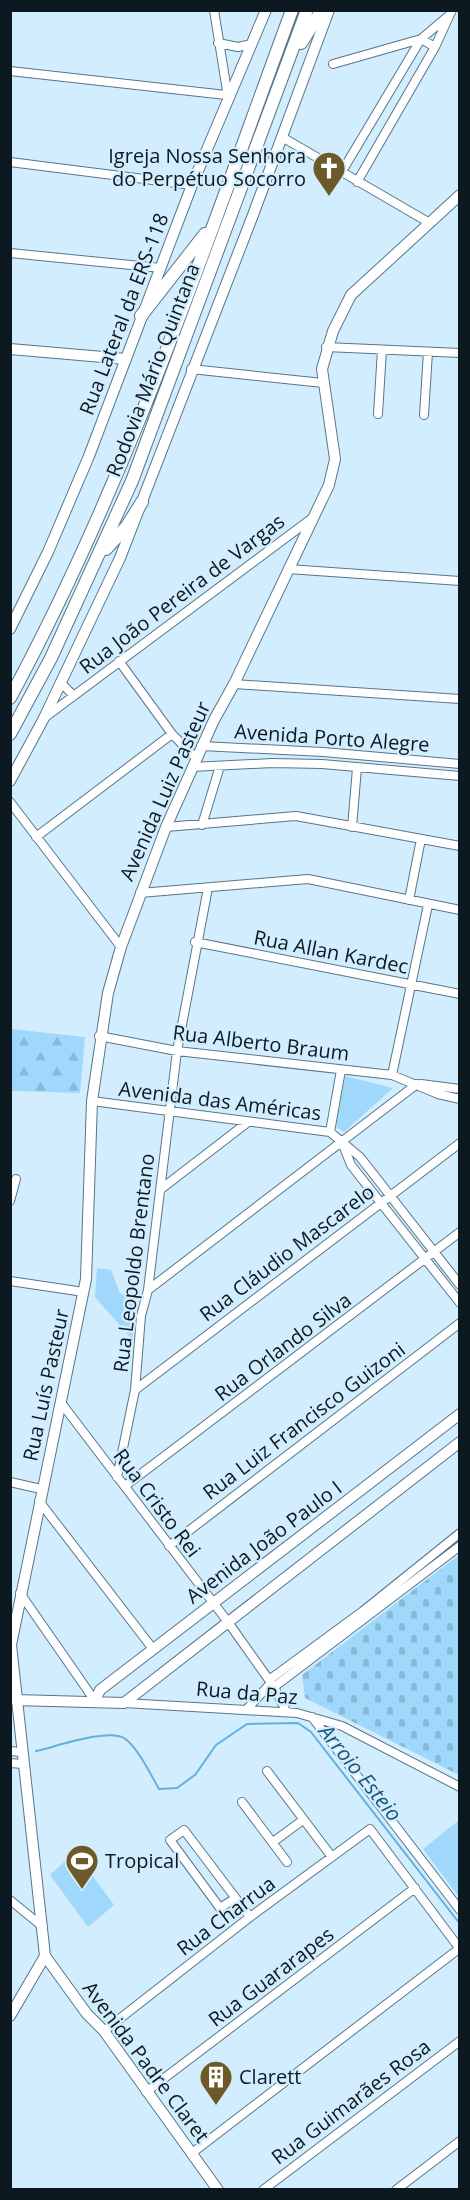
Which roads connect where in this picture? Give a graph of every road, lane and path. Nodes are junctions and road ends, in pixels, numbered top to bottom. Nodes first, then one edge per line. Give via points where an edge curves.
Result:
1 (214, 10) edge
2 (266, 10) edge
3 (292, 10) edge
4 (307, 10) edge
5 (322, 10) edge
6 (329, 10) edge
7 (451, 13) edge
8 (421, 39) junction
9 (218, 43) junction
10 (252, 44) junction
11 (435, 47) junction
12 (333, 64) dead end
13 (10, 71) edge
14 (277, 89) junction
15 (228, 97) junction
16 (375, 116) junction
17 (390, 125) junction
18 (282, 137) junction
19 (10, 162) edge
20 (341, 173) junction
21 (357, 182) junction
22 (192, 185) junction
23 (459, 195) edge
24 (215, 221) junction
25 (428, 222) junction
26 (10, 253) edge
27 (161, 268) junction
28 (141, 316) junction
29 (326, 347) junction
30 (10, 349) edge
31 (382, 351) junction
32 (428, 352) junction
33 (459, 353) edge
34 (126, 359) junction
35 (191, 369) junction
36 (323, 383) junction
37 (378, 414) dead end
38 (424, 415) dead end
39 (142, 502) junction
40 (311, 519) junction
41 (99, 557) junction
42 (288, 569) junction
43 (459, 581) edge
44 (10, 629) edge
45 (119, 661) junction
46 (61, 683) junction
47 (234, 684) junction
48 (74, 696) junction
49 (10, 698) edge
50 (459, 699) edge
51 (44, 718) junction
52 (10, 734) edge
53 (172, 734) junction
54 (201, 746) junction
55 (323, 752) junction
56 (419, 760) junction
57 (194, 763) junction
58 (322, 764) junction
59 (459, 764) edge
60 (220, 766) junction
61 (357, 768) junction
62 (420, 773) junction
63 (459, 776) edge
64 (10, 781) edge
65 (11, 804) edge
66 (202, 825) junction
67 (166, 827) junction
68 (352, 827) junction
69 (36, 837) junction
70 (421, 839) junction
71 (459, 846) edge
72 (208, 888) junction
73 (140, 893) junction
74 (409, 900) junction
75 (428, 904) junction
76 (459, 910) edge
77 (195, 942) junction
78 (121, 947) junction
79 (411, 985) junction
80 (459, 994) edge
81 (99, 1036) junction
82 (177, 1051) junction
83 (341, 1070) junction
84 (392, 1075) junction
85 (417, 1084) junction
86 (459, 1089) edge
87 (459, 1099) edge
88 (92, 1101) junction
89 (169, 1112) junction
90 (248, 1122) junction
91 (330, 1132) junction
92 (341, 1142) junction
93 (459, 1143) edge
94 (16, 1179) dead end
95 (161, 1189) junction
96 (390, 1196) junction
97 (10, 1201) edge
98 (380, 1204) junction
99 (459, 1232) edge
100 (434, 1252) junction
101 (424, 1260) junction
102 (10, 1281) edge
103 (459, 1285) edge
104 (148, 1290) junction
105 (84, 1292) junction
106 (459, 1303) edge
107 (459, 1323) edge
108 (135, 1390) junction
109 (62, 1404) junction
110 (459, 1414) edge
111 (459, 1442) edge
112 (117, 1477) junction
113 (10, 1482) edge
114 (125, 1486) junction
115 (41, 1489) junction
116 (39, 1501) junction
117 (459, 1533) edge
118 (169, 1546) junction
119 (459, 1546) edge
120 (20, 1593) junction
121 (213, 1603) junction
122 (228, 1622) junction
123 (153, 1649) junction
124 (11, 1662) edge
125 (272, 1683) junction
126 (15, 1700) junction
127 (95, 1701) junction
128 (124, 1703) junction
129 (247, 1709) junction
130 (286, 1711) junction
131 (312, 1717) junction
132 (16, 1752) edge
133 (10, 1764) edge
134 (23, 1764) junction
135 (267, 1771) dead end
136 (459, 1787) edge
137 (242, 1802) dead end
138 (303, 1820) junction
139 (273, 1842) junction
140 (332, 1857) junction
141 (287, 1862) dead end
142 (415, 1888) junction
143 (234, 1899) junction
144 (10, 1900) edge
145 (459, 1910) edge
146 (250, 1917) junction
147 (43, 1927) junction
148 (459, 1949) edge
149 (45, 1956) junction
150 (10, 2016) edge
151 (104, 2031) junction
152 (459, 2041) edge
153 (147, 2092) junction
154 (459, 2141) edge
155 (192, 2153) junction
156 (218, 2190) edge
157 (262, 2190) edge
158 (396, 2190) edge

1 - 9 street
2 - 10 main road, Rua Lateral da ERS-118
3 - 24 highway, Rodovia Mário Quintana
4 - 14 highway, Rodovia Mário Quintana
5 - 14 highway
6 - 18 main road
7 - 8 street
7 - 11 street
8 - 11 street
8 - 12 street
8 - 16 street
9 - 10 street via 238,47
9 - 15 street
10 - 15 main road, Rua Lateral da ERS-118
11 - 17 street
13 - 15 street
14 - 41 highway, Rodovia Mário Quintana via 170,382
15 - 22 main road, Rua Lateral da ERS-118
16 - 17 street
16 - 20 street
17 - 21 street
18 - 20 street
18 - 35 main road
19 - 22 street
20 - 21 street
21 - 25 street
22 - 27 main road, Rua Lateral da ERS-118
23 - 25 main road
24 - 28 highway
24 - 49 highway, Rodovia Mário Quintana via 122,464 47,629
25 - 29 main road via 351,295
26 - 27 street
27 - 28 main road, Rua Lateral da ERS-118
28 - 34 main road, Rua Lateral da ERS-118
29 - 31 street
29 - 36 main road
30 - 34 main road
31 - 32 street
31 - 37 street
32 - 33 street
32 - 38 street
34 - 44 main road, Rua Lateral da ERS-118 via 71,499
35 - 36 street
35 - 39 main road
36 - 40 main road via 335,459 327,492
39 - 41 highway
39 - 46 main road
40 - 42 main road
40 - 45 street, Rua João Pereira de Vargas
41 - 52 highway, Rodovia Mário Quintana
42 - 43 street
42 - 47 main road, Avenida Luiz Pasteur
45 - 48 street, Rua João Pereira de Vargas
45 - 53 street
46 - 48 street, Rua João Pereira de Vargas
46 - 51 main road
47 - 50 street
47 - 54 main road, Avenida Luiz Pasteur
48 - 51 street, Rua João Pereira de Vargas
51 - 64 main road
53 - 57 street
53 - 69 street
54 - 55 street, Avenida Porto Alegre
54 - 57 main road, Avenida Luiz Pasteur
55 - 56 street, Avenida Porto Alegre
55 - 58 street
56 - 59 street, Avenida Porto Alegre
56 - 62 street
57 - 60 street, Avenida Porto Alegre
57 - 67 main road, Avenida Luiz Pasteur
58 - 60 street, Avenida Porto Alegre
58 - 61 street, Avenida Porto Alegre
60 - 66 street
61 - 62 street, Avenida Porto Alegre
61 - 68 street
62 - 63 street, Avenida Porto Alegre
65 - 69 street
66 - 67 street
66 - 68 street via 296,816
67 - 73 main road, Avenida Luiz Pasteur
68 - 70 street
69 - 78 street
70 - 71 street
70 - 74 street
72 - 73 street
72 - 74 street via 308,879
72 - 77 street, Rua Leopoldo Brentano
73 - 78 main road, Avenida Luiz Pasteur
74 - 75 street
75 - 76 street
75 - 79 street
77 - 79 street, Rua Allan Kardec
77 - 82 street, Rua Leopoldo Brentano
78 - 81 main road, Avenida Luiz Pasteur
79 - 80 street, Rua Allan Kardec
79 - 84 street
81 - 82 street, Rua Alberto Braum
81 - 88 main road, Rua Luís Pasteur
82 - 83 street, Rua Alberto Braum
82 - 89 street, Rua Leopoldo Brentano
83 - 84 street, Rua Alberto Braum
83 - 91 street
84 - 85 street, Rua Alberto Braum
85 - 86 street
85 - 87 street
85 - 92 street
88 - 89 street, Avenida das Américas
88 - 105 main road, Rua Luís Pasteur
89 - 90 street, Avenida das Américas
89 - 95 street, Rua Leopoldo Brentano
90 - 91 street, Avenida das Américas
90 - 95 street
91 - 92 street, Avenida das Américas
92 - 96 street, Avenida das Américas via 360,1157
92 - 98 street, Avenida das Américas via 351,1165
92 - 104 street
93 - 96 street, Rua Cláudio Mascarelo
94 - 97 street
95 - 104 street, Rua Leopoldo Brentano
96 - 98 street, Rua Cláudio Mascarelo
96 - 100 street, Avenida das Américas
98 - 101 street, Avenida das Américas
98 - 108 street, Rua Cláudio Mascarelo
99 - 100 street, Rua Orlando Silva
100 - 101 street, Rua Orlando Silva
100 - 103 street, Avenida das Américas
101 - 106 street, Avenida das Américas
101 - 114 street, Rua Orlando Silva
102 - 105 street
104 - 108 street, Rua Leopoldo Brentano via 141,1316
105 - 109 main road, Rua Luís Pasteur
107 - 118 street, Rua Luiz Francisco Guizoni
108 - 112 street, Rua Leopoldo Brentano
109 - 112 street, Rua Cristo Rei
109 - 115 main road, Rua Luís Pasteur
110 - 121 main road, Avenida João Paulo I
111 - 122 main road, Avenida João Paulo I
112 - 114 street, Rua Cristo Rei
113 - 115 street
114 - 118 street, Rua Cristo Rei
115 - 116 main road, Rua Luís Pasteur
116 - 120 main road, Rua Luís Pasteur
116 - 123 street
117 - 125 street
118 - 121 street, Rua Cristo Rei
119 - 125 street
120 - 124 main road, Rua Luís Pasteur
120 - 127 street
121 - 122 street, Rua Cristo Rei
121 - 123 main road, Avenida João Paulo I
122 - 125 street, Rua Cristo Rei
122 - 128 main road, Avenida João Paulo I
123 - 127 main road, Avenida João Paulo I via 100,1690
124 - 126 main road, Rua Luís Pasteur
125 - 129 street
125 - 130 street, Rua Cristo Rei
126 - 127 main road, Rua da Paz
126 - 132 main road, Rua Luís Pasteur
127 - 128 main road, Rua da Paz
128 - 129 street, Rua da Paz
129 - 130 street, Rua da Paz
130 - 131 street, Rua da Paz
131 - 136 street, Rua da Paz via 342,1726
131 - 145 street
132 - 134 main road, Rua Luís Pasteur
133 - 134 street
134 - 147 main road, Rua Luís Pasteur
135 - 138 street
137 - 139 street
138 - 139 street
138 - 140 street
139 - 141 street
140 - 142 street, Rua Charrua via 370,1829
140 - 146 street, Rua Charrua
142 - 148 street
142 - 153 street, Rua Guararapes
143 - 143 street via 220,1908 170,1840 184,1830
143 - 146 street
144 - 147 street
146 - 151 street, Rua Charrua
147 - 149 main road, Rua Luís Pasteur
148 - 155 street
149 - 150 main road
149 - 151 main road, Avenida Padre Claret
151 - 153 main road, Avenida Padre Claret
152 - 157 street, Rua Guimarães Rosa
153 - 155 main road, Avenida Padre Claret
154 - 158 street
155 - 156 main road, Avenida Padre Claret

